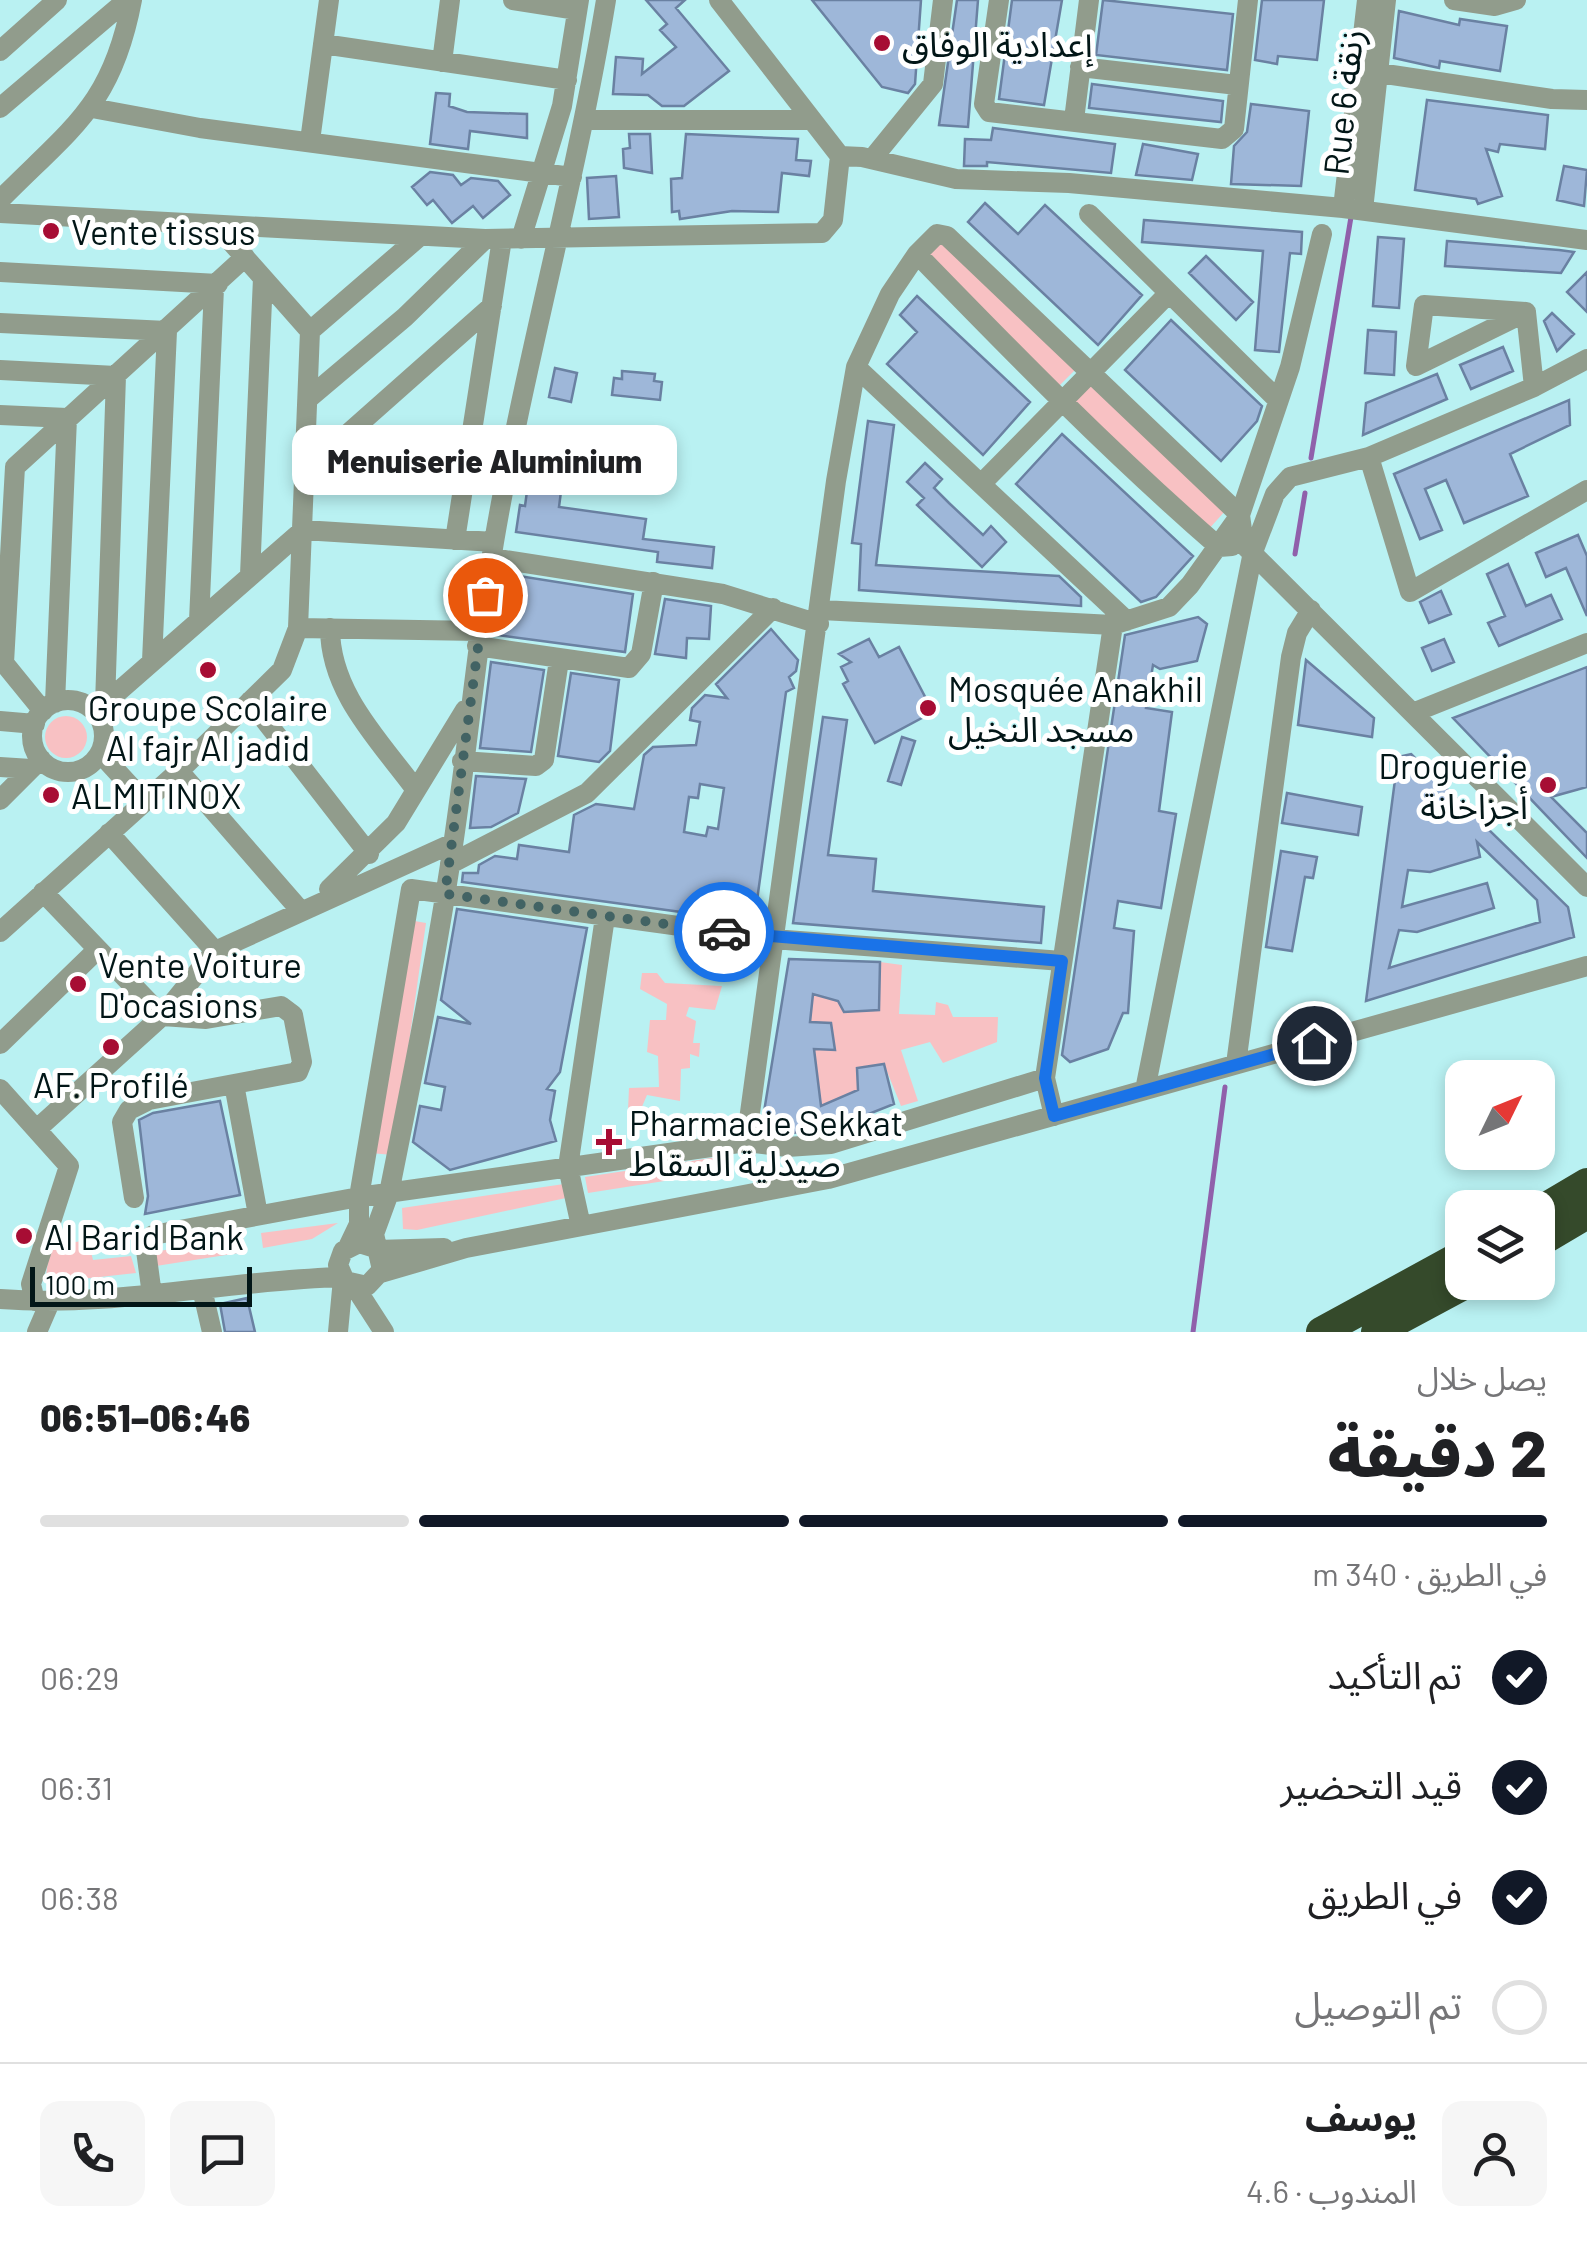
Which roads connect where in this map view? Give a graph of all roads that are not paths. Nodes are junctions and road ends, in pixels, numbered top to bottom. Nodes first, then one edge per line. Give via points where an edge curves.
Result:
1 (57, 0) edge
2 (129, 0) edge
3 (330, 0) edge
4 (450, 0) edge
5 (513, 0) edge
6 (606, 0) edge
7 (720, 0) edge
8 (943, 0) edge
9 (999, 0) edge
10 (1089, 0) edge
11 (1240, 0) edge
12 (1248, 0) edge
13 (1367, 0) edge
14 (1386, 0) edge
15 (1454, 0) edge
16 (1516, 0) edge
17 (578, 5) edge
18 (323, 44) junction
19 (0, 51) edge
20 (442, 62) junction
21 (1080, 67) junction
22 (1368, 72) junction
23 (567, 80) junction
24 (1237, 85) junction
25 (1587, 100) edge
26 (0, 108) edge
27 (92, 108) junction
28 (586, 120) junction
29 (811, 120) junction
30 (1074, 120) junction
31 (310, 140) junction
32 (840, 156) junction
33 (872, 159) junction
34 (543, 173) junction
35 (572, 177) junction
36 (0, 200) edge
37 (1353, 209) junction
38 (0, 213) edge
39 (1089, 214) dead end
40 (217, 226) junction
41 (1322, 234) dead end
42 (419, 237) junction
43 (503, 239) junction
44 (555, 239) junction
45 (1587, 240) edge
46 (917, 254) junction
47 (245, 258) junction
48 (0, 272) edge
49 (263, 278) junction
50 (216, 286) junction
51 (1168, 294) junction
52 (492, 306) junction
53 (1526, 312) junction
54 (0, 323) edge
55 (166, 331) junction
56 (310, 331) junction
57 (1587, 359) edge
58 (856, 367) junction
59 (0, 370) edge
60 (116, 376) junction
61 (1089, 376) junction
62 (1534, 388) junction
63 (309, 398) junction
64 (1278, 400) junction
65 (1063, 404) junction
66 (0, 415) edge
67 (68, 418) junction
68 (1369, 457) junction
69 (8, 466) edge
70 (307, 470) junction
71 (982, 484) junction
72 (1587, 490) edge
73 (1240, 515) junction
74 (304, 530) junction
75 (455, 540) junction
76 (1219, 548) junction
77 (1248, 548) junction
78 (493, 550) junction
79 (250, 575) junction
80 (654, 582) junction
81 (772, 608) junction
82 (1311, 610) junction
83 (820, 617) junction
84 (199, 621) junction
85 (1120, 623) junction
86 (298, 628) junction
87 (330, 628) junction
88 (478, 639) junction
89 (1587, 643) edge
90 (559, 660) junction
91 (152, 661) junction
92 (2, 663) edge
93 (250, 702) junction
94 (470, 702) junction
95 (100, 708) junction
96 (44, 712) junction
97 (1415, 712) junction
98 (0, 720) edge
99 (100, 753) junction
100 (462, 762) junction
101 (36, 764) junction
102 (0, 767) edge
103 (179, 771) junction
104 (416, 790) junction
105 (0, 800) edge
106 (144, 802) junction
107 (109, 834) junction
108 (369, 854) junction
109 (452, 854) junction
110 (1587, 887) edge
111 (43, 892) junction
112 (445, 894) junction
113 (304, 908) junction
114 (604, 916) junction
115 (0, 932) edge
116 (773, 939) junction
117 (97, 950) junction
118 (216, 951) junction
119 (1062, 961) junction
120 (1587, 966) edge
121 (162, 1016) junction
122 (0, 1044) edge
123 (1236, 1064) junction
124 (1045, 1078) junction
125 (234, 1084) junction
126 (0, 1089) edge
127 (1145, 1090) junction
128 (1054, 1116) junction
129 (37, 1129) junction
130 (746, 1142) junction
131 (568, 1166) junction
132 (1587, 1184) edge
133 (389, 1193) junction
134 (359, 1197) junction
135 (134, 1198) dead end
136 (1555, 1202) edge
137 (1587, 1214) edge
138 (258, 1216) junction
139 (581, 1226) junction
140 (1555, 1233) edge
141 (466, 1248) junction
142 (376, 1250) junction
143 (1445, 1264) edge
144 (354, 1272) junction
145 (202, 1289) junction
146 (152, 1295) junction
147 (1445, 1295) edge
148 (0, 1299) edge
149 (42, 1302) junction
150 (382, 1329) edge
151 (37, 1332) edge
152 (212, 1332) edge
153 (338, 1332) edge
154 (1321, 1332) edge
155 (1376, 1332) edge

1 - 19 street
2 - 26 street
2 - 27 street via 120,58
3 - 18 street
4 - 20 street
5 - 17 street
6 - 28 street
7 - 29 street
8 - 33 street via 933,84
9 - 30 street via 986,109
10 - 21 street
11 - 12 street
12 - 24 street
13 - 22 street, Rue 6 زنقة
14 - 22 street, Rue 6 زنقة
15 - 16 street via 1495,6
17 - 23 street
18 - 20 street
18 - 31 street
20 - 23 street
21 - 24 street
21 - 30 street
22 - 25 street
22 - 37 street, Rue 6 زنقة
23 - 34 street
24 - 30 street via 1228,138
27 - 31 street
27 - 36 street
28 - 29 street
28 - 35 street
29 - 32 street
31 - 34 street
32 - 33 street
32 - 44 street via 833,220 811,236
33 - 37 street via 956,179
34 - 35 street
34 - 43 street
35 - 44 street
37 - 45 street
38 - 40 street
39 - 51 street
40 - 42 street
40 - 47 street
41 - 64 street
42 - 43 street
42 - 56 street
43 - 44 street
43 - 52 street
43 - 63 street
44 - 78 street
46 - 58 street
46 - 61 street via 937,234 947,236
46 - 65 street
47 - 49 street
47 - 50 street
48 - 50 street
49 - 56 street
49 - 79 street
50 - 55 street
50 - 84 street
51 - 61 street
51 - 64 street
52 - 70 street
52 - 75 street
53 - 53 street via 1424,305 1416,366 1510,320
53 - 62 street
54 - 55 street
55 - 60 street
55 - 91 street
56 - 63 street
57 - 62 street
58 - 71 street
58 - 83 street
59 - 60 street
60 - 67 street
60 - 95 street
61 - 65 street
61 - 73 street
62 - 68 street
63 - 70 street
64 - 73 street
65 - 71 street
65 - 76 street
66 - 67 street
67 - 69 street
67 - 96 street
68 - 72 street via 1410,592
68 - 77 street via 1285,481
69 - 92 street
70 - 74 street
71 - 85 street
73 - 76 street
73 - 77 street
74 - 75 street
74 - 79 street
74 - 86 street
75 - 78 street
76 - 77 street
76 - 85 street via 1169,607
77 - 82 street
77 - 127 street
78 - 80 street
78 - 88 street
79 - 84 street
80 - 81 street
80 - 90 street via 634,664 622,669
81 - 83 street
81 - 109 street via 586,792
82 - 97 street
82 - 123 street via 1291,657
83 - 85 street
83 - 116 street
84 - 91 street
85 - 119 street
86 - 87 street
86 - 93 street via 285,665
87 - 88 street
87 - 104 street via 341,688
88 - 90 street
88 - 94 street
89 - 97 street
90 - 100 street via 544,760 536,766
91 - 95 street
92 - 96 street
93 - 103 street
93 - 108 street
94 - 100 street
94 - 104 street
95 - 96 street via 78,702
95 - 99 street
96 - 98 street
96 - 101 street via 33,742
97 - 110 street
99 - 101 street via 72,772
99 - 106 street
100 - 109 street
101 - 102 street
101 - 105 street
103 - 106 street
103 - 113 street
104 - 108 street
106 - 107 street
107 - 111 street
107 - 118 street
108 - 113 street
109 - 112 street
109 - 113 street
111 - 115 street
111 - 117 street
112 - 114 street
112 - 133 street
112 - 134 street via 414,888 408,893
113 - 118 street
114 - 116 street
114 - 131 street
116 - 119 street
116 - 130 street
117 - 121 street
117 - 122 street
118 - 121 street
119 - 124 street
120 - 123 street
121 - 125 street via 183,1021 290,1010 301,1067 294,1074
121 - 129 street
123 - 127 street
124 - 128 street
124 - 130 street via 831,1144 787,1148
125 - 135 street via 129,1110 122,1122
125 - 138 street
126 - 129 street
127 - 128 street
128 - 139 street via 828,1179
129 - 149 street via 69,1166 31,1284
130 - 131 street
131 - 133 street
131 - 139 street
132 - 136 highway
133 - 134 street
133 - 142 street via 376,1220
134 - 138 street
134 - 144 street
137 - 140 highway
138 - 146 street via 148,1238
139 - 141 street
141 - 142 street
141 - 144 street
142 - 144 street
142 - 144 street via 359,1243
143 - 154 highway
144 - 145 street
144 - 150 street
144 - 153 street
145 - 146 street
145 - 152 street
146 - 149 street
147 - 155 highway
148 - 149 street
149 - 151 street

